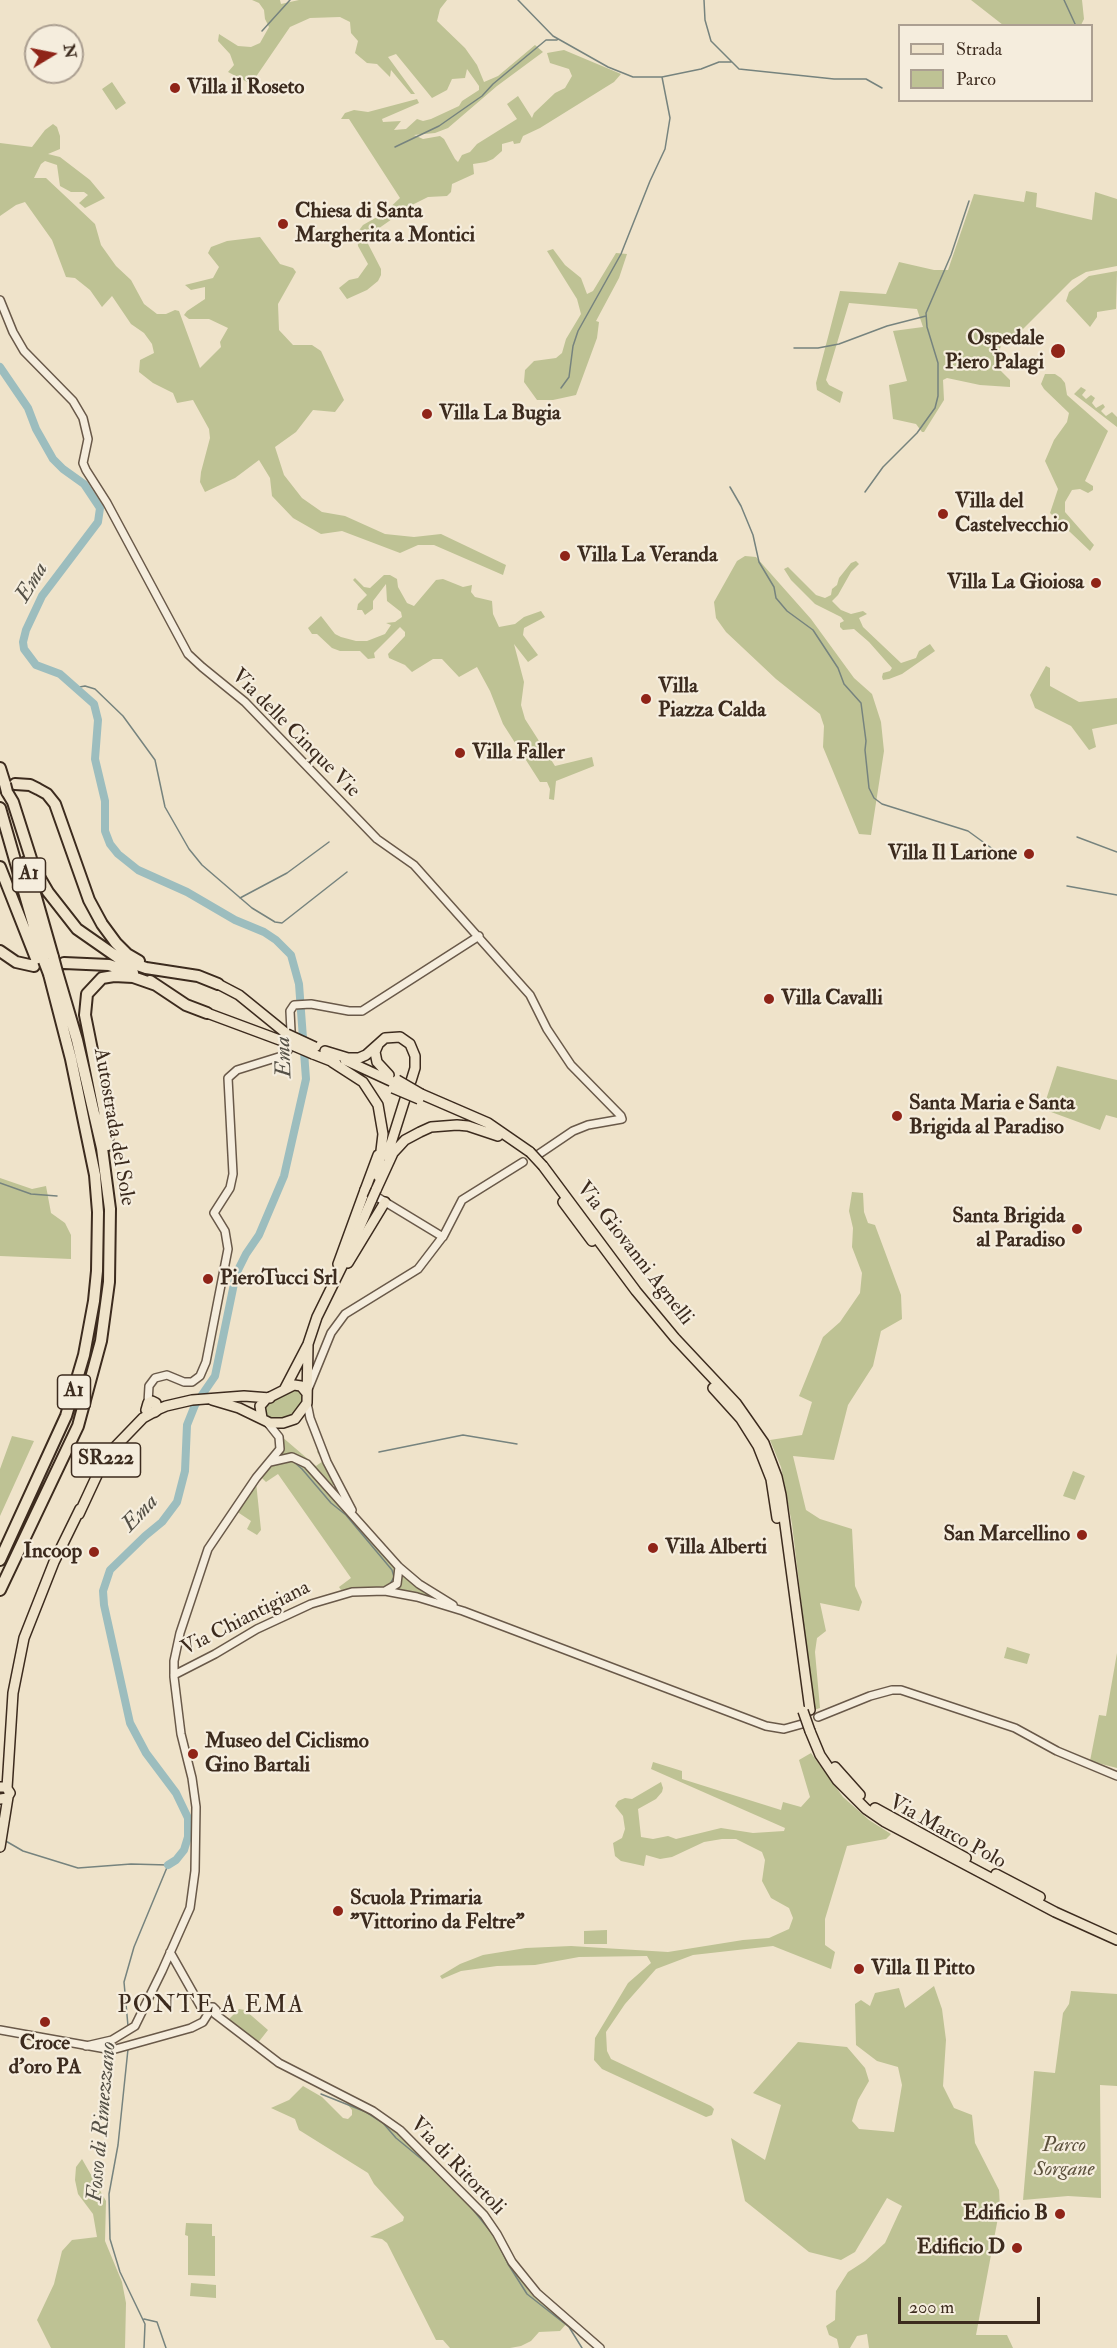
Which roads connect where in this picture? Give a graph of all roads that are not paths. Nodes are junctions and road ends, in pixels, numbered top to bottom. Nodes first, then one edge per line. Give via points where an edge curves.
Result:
1 (0, 300) edge
2 (0, 768) edge
3 (9, 787) junction
4 (0, 808) edge
5 (0, 867) edge
6 (479, 936) junction
7 (0, 951) edge
8 (47, 966) junction
9 (170, 972) junction
10 (218, 984) joint
11 (156, 985) junction
12 (207, 1013) joint
13 (288, 1038) junction
14 (379, 1042) junction
15 (318, 1051) junction
16 (332, 1062) junction
17 (411, 1081) dead end
18 (395, 1083) junction
19 (420, 1096) junction
20 (405, 1099) dead end
21 (498, 1136) junction
22 (529, 1156) junction
23 (380, 1179) junction
24 (373, 1193) junction
25 (443, 1237) junction
26 (344, 1262) junction
27 (109, 1282) junction
28 (308, 1344) junction
29 (284, 1390) junction
30 (306, 1392) junction
31 (270, 1398) junction
32 (212, 1400) junction
33 (307, 1403) junction
34 (151, 1405) junction
35 (264, 1420) junction
36 (268, 1463) junction
37 (352, 1512) junction
38 (0, 1560) edge
39 (399, 1567) junction
40 (0, 1590) edge
41 (386, 1591) junction
42 (463, 1611) junction
43 (174, 1675) junction
44 (807, 1711) joint
45 (818, 1717) dead end
46 (802, 1724) dead end
47 (1117, 1776) edge
48 (3, 1795) edge
49 (0, 1848) edge
50 (946, 1850) junction
51 (1117, 1933) edge
52 (1117, 1940) edge
53 (170, 1952) junction
54 (210, 2013) junction
55 (0, 2030) edge
56 (86, 2046) junction
57 (600, 2348) edge

1 - 6 street, Via delle Cinque Vie via 24,351 73,401 83,418 88,439 83,463 86,470 188,654 245,702 377,839 414,865
2 - 3 highway, Autostrada del Sole / A1
3 - 8 highway, Autostrada del Sole / A1
3 - 9 highway via 34,868 77,929 120,959
3 - 9 highway via 30,785 47,794 55,804 89,900 116,943 135,958
4 - 8 highway, Autostrada del Sole / A1
5 - 8 highway
6 - 13 street via 364,1010 299,1005
6 - 22 street, Via delle Cinque Vie via 534,1001 571,1065 622,1119 588,1125
7 - 8 highway via 16,962
8 - 11 highway via 110,965
8 - 27 highway, Autostrada del Sole / A1 via 77,1040 102,1148 110,1209
8 - 38 highway, Autostrada del Sole / A1 via 95,1175 98,1212 94,1301 84,1355 66,1416
9 - 10 highway
10 - 13 main road via 239,995
11 - 12 highway via 186,1005
11 - 27 highway via 114,975 102,978 87,994 85,1007 114,1192 115,1252
12 - 13 main road
13 - 15 main road, bridge
13 - 34 street via 285,1055 243,1067 229,1076 233,1174 230,1188 214,1213 225,1231 228,1249 204,1368 189,1383 158,1376 150,1384
14 - 15 main road via 358,1058
14 - 17 main road via 395,1037 410,1044 416,1064
14 - 18 main road via 377,1062
15 - 16 main road
15 - 18 main road
16 - 18 main road
16 - 24 main road via 363,1082 380,1116 383,1144
18 - 19 main road, bridge
19 - 21 main road, Via Giovanni Agnelli
19 - 22 main road, Via Giovanni Agnelli via 488,1123
20 - 23 main road
21 - 22 main road, Via Giovanni Agnelli
21 - 23 main road via 468,1126 431,1127 399,1146
22 - 25 street via 462,1200
22 - 44 main road, Via Giovanni Agnelli via 675,1338 736,1403 764,1443 781,1495
23 - 24 main road
24 - 25 street
24 - 26 main road
24 - 26 main road via 362,1201 337,1266
25 - 30 street via 418,1269 340,1319
26 - 28 main road
27 - 40 highway, Autostrada del Sole / A1 via 101,1341 78,1426
28 - 29 main road
28 - 30 main road
29 - 30 main road via 297,1384
29 - 31 main road
30 - 33 main road
31 - 32 main road
31 - 35 main road via 260,1406
32 - 34 main road
32 - 35 main road
33 - 35 main road via 291,1421 278,1424
33 - 37 street via 327,1462
34 - 48 main road, SR222 via 99,1471 28,1627 13,1707
35 - 36 street via 280,1443 279,1451
36 - 37 street via 286,1457 301,1460
36 - 43 street via 208,1549 180,1633
37 - 39 street
39 - 41 street via 397,1584
39 - 42 street via 426,1590
41 - 42 street, Via Chiantigiana
41 - 43 street, Via Chiantigiana via 352,1592 311,1604
42 - 46 street, Via Chiantigiana via 766,1726 789,1729
43 - 53 street, Via Chiantigiana via 196,1807 190,1908
44 - 50 main road, Via Marco Polo via 812,1730 855,1790 881,1811
45 - 47 street via 870,1696 901,1690 1015,1728
48 - 49 main road, SR222
50 - 51 main road, Via Marco Polo
50 - 52 main road, Via Marco Polo via 1055,1912
53 - 54 street, Via di Ritortoli via 201,2007
53 - 56 street, Via Chiantigiana via 142,2016 128,2032 102,2044
54 - 56 street, Via Chiantigiana via 191,2028 128,2047 107,2050
54 - 57 street, Via di Ritortoli via 279,2063 373,2111 400,2130 484,2215 512,2262 537,2293
55 - 56 street, Via Chiantigiana

